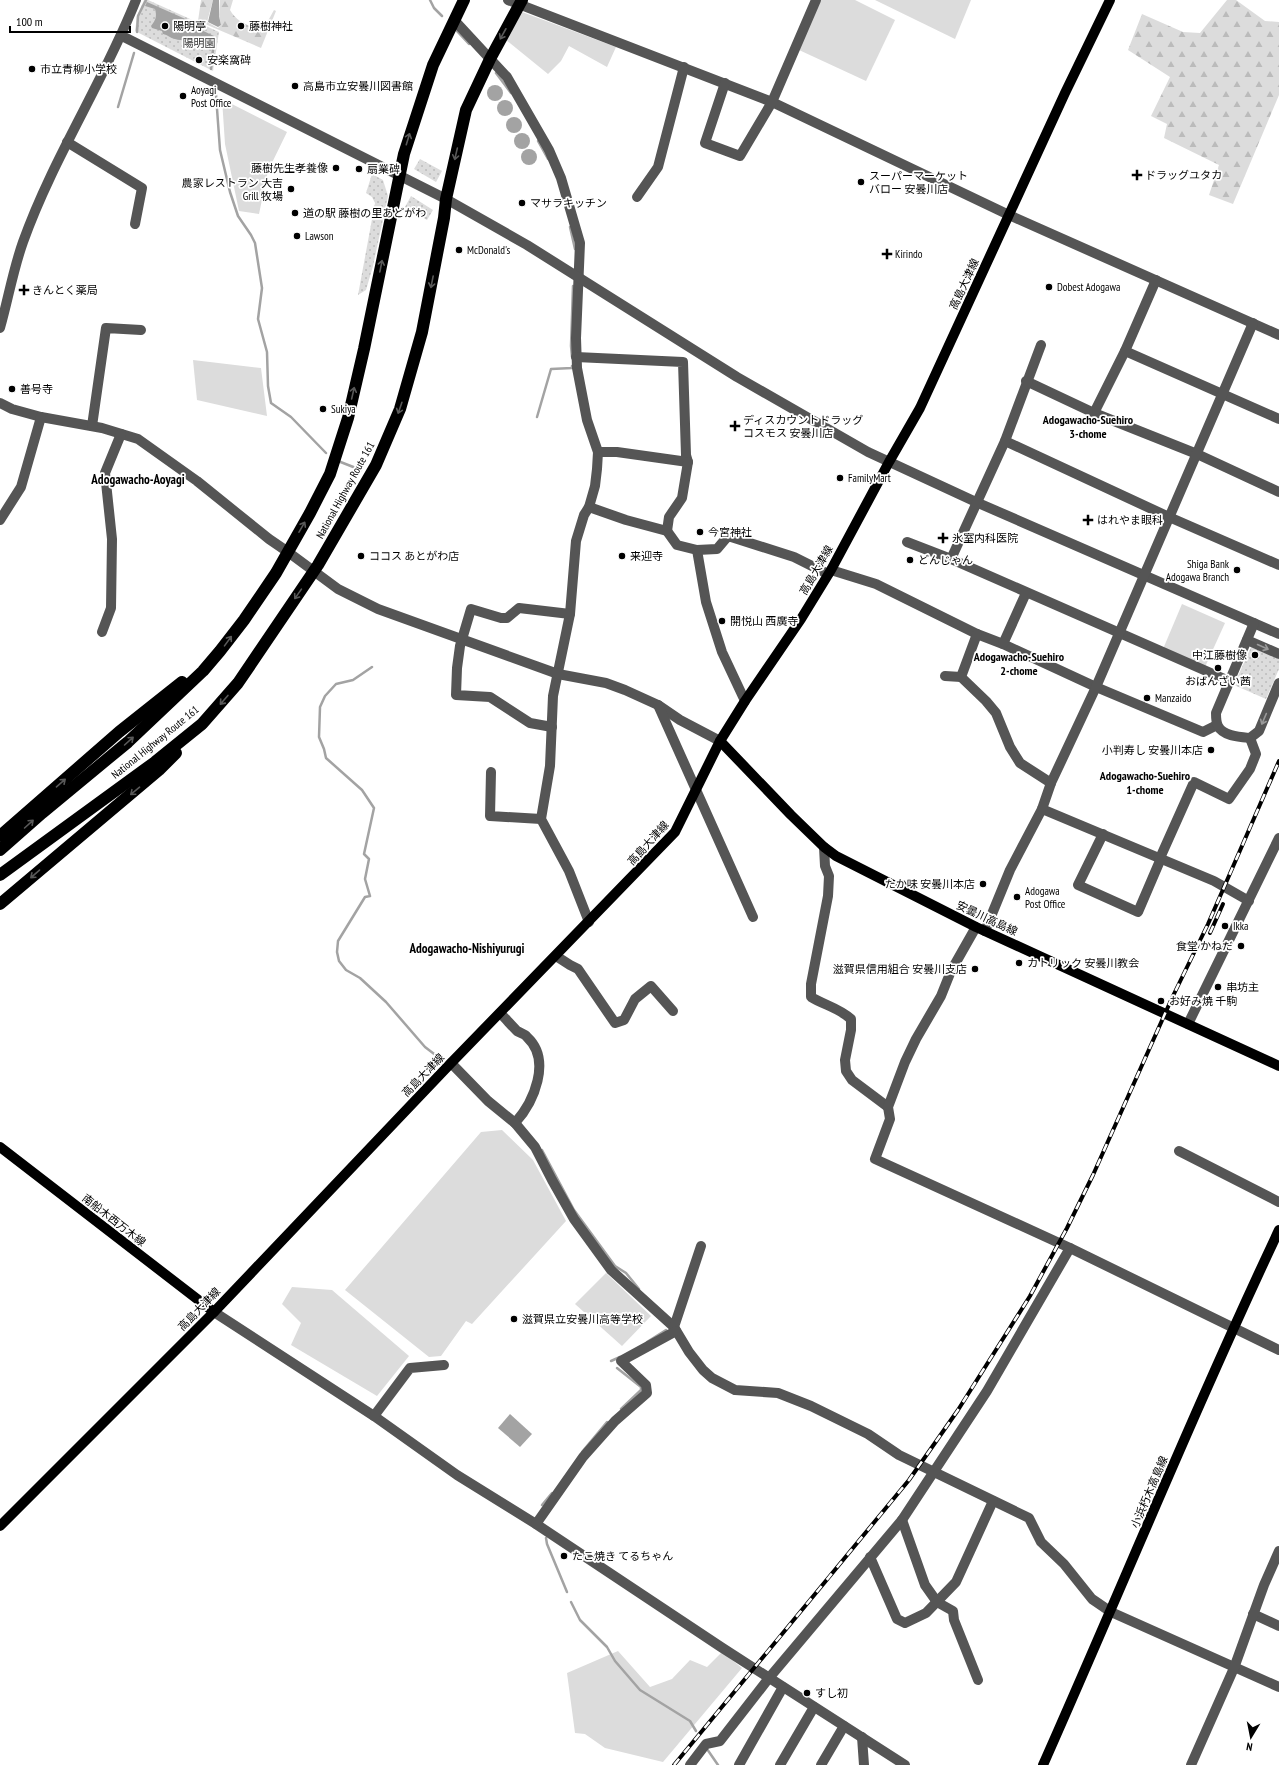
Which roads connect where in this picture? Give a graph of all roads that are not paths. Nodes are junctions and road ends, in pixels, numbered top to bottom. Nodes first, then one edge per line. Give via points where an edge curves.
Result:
1 (136, 0) edge
2 (464, 0) edge
3 (508, 0) edge
4 (816, 0) edge
5 (1110, 0) edge
6 (521, 2) edge
7 (454, 20) junction
8 (122, 36) junction
9 (490, 59) junction
10 (684, 67) junction
11 (725, 83) junction
12 (772, 102) junction
13 (67, 142) junction
14 (399, 174) junction
15 (637, 197) dead end
16 (446, 199) junction
17 (1009, 215) junction
18 (135, 224) dead end
19 (578, 277) junction
20 (1156, 280) junction
21 (1254, 323) junction
22 (0, 328) edge
23 (141, 330) dead end
24 (1279, 335) edge
25 (1041, 345) dead end
26 (1125, 351) junction
27 (576, 357) junction
28 (1026, 381) junction
29 (1222, 394) junction
30 (0, 402) edge
31 (1094, 413) junction
32 (42, 417) junction
33 (1279, 419) edge
34 (92, 426) junction
35 (120, 434) junction
36 (1005, 441) junction
37 (598, 452) junction
38 (1196, 454) junction
39 (688, 462) junction
40 (889, 462) junction
41 (1279, 492) edge
42 (976, 502) junction
43 (590, 507) junction
44 (1169, 517) junction
45 (0, 520) edge
46 (667, 531) junction
47 (907, 542) dead end
48 (697, 550) junction
49 (288, 552) junction
50 (951, 559) junction
51 (1279, 565) edge
52 (313, 571) junction
53 (830, 572) junction
54 (1143, 575) junction
55 (1026, 593) junction
56 (570, 614) junction
57 (1254, 623) junction
58 (102, 632) dead end
59 (1118, 633) junction
60 (977, 634) junction
61 (1279, 634) edge
62 (463, 639) junction
63 (1247, 640) junction
64 (1004, 644) junction
65 (1279, 654) edge
66 (203, 671) junction
67 (558, 674) junction
68 (946, 676) dead end
69 (961, 677) junction
70 (1229, 681) junction
71 (1279, 683) edge
72 (1096, 687) junction
73 (745, 701) junction
74 (658, 705) junction
75 (202, 724) junction
76 (1218, 725) junction
77 (552, 727) junction
78 (1250, 738) junction
79 (720, 741) junction
80 (491, 772) dead end
81 (1051, 783) junction
82 (696, 789) junction
83 (1042, 808) junction
84 (541, 820) junction
85 (1103, 834) junction
86 (0, 836) edge
87 (1279, 838) edge
88 (824, 847) junction
89 (0, 850) edge
90 (1160, 858) junction
91 (0, 875) edge
92 (1249, 901) junction
93 (0, 904) edge
94 (753, 917) dead end
95 (589, 922) junction
96 (980, 929) junction
97 (556, 956) junction
98 (673, 1011) dead end
99 (500, 1013) junction
100 (1188, 1024) junction
101 (451, 1063) junction
102 (1279, 1066) edge
103 (888, 1107) junction
104 (515, 1123) junction
105 (0, 1147) edge
106 (1179, 1151) dead end
107 (1279, 1202) edge
108 (1279, 1230) edge
109 (701, 1246) dead end
110 (1070, 1248) junction
111 (214, 1312) junction
112 (675, 1329) junction
113 (1233, 1329) junction
114 (1279, 1350) edge
115 (444, 1365) dead end
116 (374, 1416) junction
117 (934, 1472) junction
118 (993, 1501) junction
119 (902, 1520) junction
120 (536, 1524) junction
121 (0, 1526) edge
122 (1279, 1551) edge
123 (870, 1558) junction
124 (937, 1602) junction
125 (1111, 1612) junction
126 (1253, 1614) junction
127 (1279, 1626) edge
128 (1234, 1668) junction
129 (769, 1678) junction
130 (978, 1680) dead end
131 (1279, 1686) edge
132 (783, 1687) junction
133 (814, 1706) junction
134 (844, 1726) junction
135 (862, 1737) junction
136 (690, 1765) edge
137 (739, 1765) edge
138 (780, 1765) edge
139 (821, 1765) edge
140 (864, 1765) edge
141 (906, 1765) edge
142 (1043, 1765) edge
143 (1191, 1765) edge

1 - 8 street
2 - 7 highway, National Highway Route 161
3 - 6 street
4 - 12 street
5 - 17 main road, 高島大津線
6 -> 9 highway, National Highway Route 161
6 - 10 street
7 - 9 street
14 -> 7 highway, National Highway Route 161 via 426,82
8 - 13 street
8 - 14 street
9 -> 16 highway, National Highway Route 161 via 466,110
9 - 19 street via 507,77 549,150 561,178 580,243
10 - 11 street
10 - 15 street via 658,167
11 - 12 street
11 - 12 street via 705,143 740,156
12 - 17 street
13 - 18 street via 142,188
13 - 22 street via 23,243
14 - 16 street
49 -> 14 highway, National Highway Route 161 via 330,474 348,418
16 - 19 street
16 -> 52 highway, National Highway Route 161 via 422,332 400,409 376,465
17 - 20 street
17 - 40 main road, 高島大津線 via 920,408
19 - 27 street
19 - 40 street via 737,377
20 - 21 street
20 - 26 street
21 - 24 street
21 - 29 street
23 - 34 street via 106,328
25 - 28 street
26 - 29 street
26 - 31 street
27 - 37 street via 576,368 588,420
27 - 39 street via 683,362
28 - 31 street
28 - 36 street
29 - 33 street
29 - 38 street
30 - 32 street via 12,409
31 - 38 street
32 - 34 street
32 - 45 street via 21,487
34 - 35 street
35 - 49 street via 138,439 167,458 269,540
35 - 58 street via 105,473 112,539 111,608
36 - 42 street
36 - 44 street
37 - 39 street
37 - 43 street
38 - 41 street
38 - 44 street
39 - 46 street via 682,498 669,517
40 - 42 street
40 - 53 main road, 高島大津線
42 - 50 street
42 - 54 street
43 - 46 street
43 - 56 street via 584,515 576,541
44 - 51 street
44 - 54 street
46 - 48 street via 677,545
47 - 50 street
48 - 53 street via 717,549 728,536 794,557
48 - 73 street via 704,598 722,652
49 - 52 street
66 -> 49 highway, National Highway Route 161 via 244,620
50 - 55 street
52 - 62 street via 338,589 378,609
52 -> 75 highway, National Highway Route 161 via 238,683
53 - 60 street via 876,584
53 - 73 main road, 高島大津線
54 - 57 street
54 - 59 street
55 - 59 street
55 - 64 street
56 - 62 street via 519,608 507,618 501,618 470,609
56 - 67 street
57 - 61 street
57 - 63 street
59 - 70 street
59 - 72 street
60 - 64 street
60 - 69 street
62 - 67 street
62 - 77 street via 456,668 456,695 490,696 530,723
63 -> 65 street
63 - 70 street
64 - 72 street
86 -> 66 highway via 119,732 193,673
89 -> 66 highway, National Highway Route 161 via 128,742
67 - 74 street via 606,683
67 - 77 street via 553,696
68 - 69 street
69 - 81 street via 996,713 1010,747 1020,763
70 - 76 street via 1216,713
71 -> 78 street via 1259,731
72 - 76 street via 1203,732
72 - 81 street
73 - 79 main road, 高島大津線
74 - 79 street
74 - 82 street
75 - 91 highway, National Highway Route 161 via 155,762
75 -> 93 highway via 159,770
76 - 78 street via 1222,731 1236,737
77 - 84 street via 550,766
78 - 90 street via 1256,754 1250,769 1229,799 1194,782
79 - 82 main road, 高島大津線
79 - 88 main road, 安曇川高島線
80 - 84 street via 490,816
81 - 83 street
82 - 94 street
82 - 95 main road, 高島大津線 via 676,832
83 - 85 street
83 - 96 street
84 - 95 street via 569,871
85 - 90 street
85 - 90 street via 1078,885 1138,912
87 - 92 street
88 - 96 main road, 安曇川高島線
88 - 103 street via 825,866 829,876 828,896 811,984 811,997 842,1011 851,1019 844,1060 846,1070 852,1080
90 - 92 street via 1214,881
92 - 100 street
95 - 97 main road, 高島大津線
96 - 100 main road, 安曇川高島線
96 - 103 street via 951,972 941,996 916,1039
97 - 98 street via 578,968 615,1023 624,1020 635,999 651,986
97 - 99 main road, 高島大津線
99 - 101 main road, 高島大津線
99 - 104 street via 518,1032 528,1037 538,1054 539,1070 535,1090 523,1114
100 - 102 main road, 安曇川高島線
101 - 104 street via 488,1101
101 - 111 main road, 高島大津線
103 - 110 street via 890,1119 875,1159
104 - 112 street via 535,1147 574,1219 611,1270
105 - 111 main road, 南船木西万木線
106 - 107 street
108 - 113 main road, 小浜朽木高島線
109 - 112 street
110 - 113 street
110 - 117 street via 987,1391
111 - 116 street
111 - 121 main road, 高島大津線
112 - 117 street via 703,1370 724,1385 735,1390 778,1393 811,1406 868,1434 900,1455
112 - 120 street via 621,1361 646,1385 646,1393 615,1421 583,1457
113 - 114 street
113 - 125 main road, 小浜朽木高島線
115 - 116 street via 410,1368
116 - 120 street via 457,1475
117 - 118 street
117 - 119 street
118 - 124 street via 956,1582
118 - 125 street via 1029,1518 1041,1542 1064,1564 1092,1599
119 - 123 street
119 - 124 street via 925,1585
120 - 129 street
122 - 126 street
123 - 124 street via 897,1619 905,1623 926,1613
123 - 129 street
124 - 130 street via 953,1611 954,1620
125 - 128 street
125 - 142 main road, 小浜朽木高島線
126 - 127 street
126 - 128 street
128 - 131 street
128 - 143 street
129 - 132 street
129 - 136 street via 720,1741 706,1744
132 - 133 street
132 - 137 street
133 - 134 street
133 - 138 street
134 - 135 street
134 - 139 street
135 - 140 street
135 - 141 street

